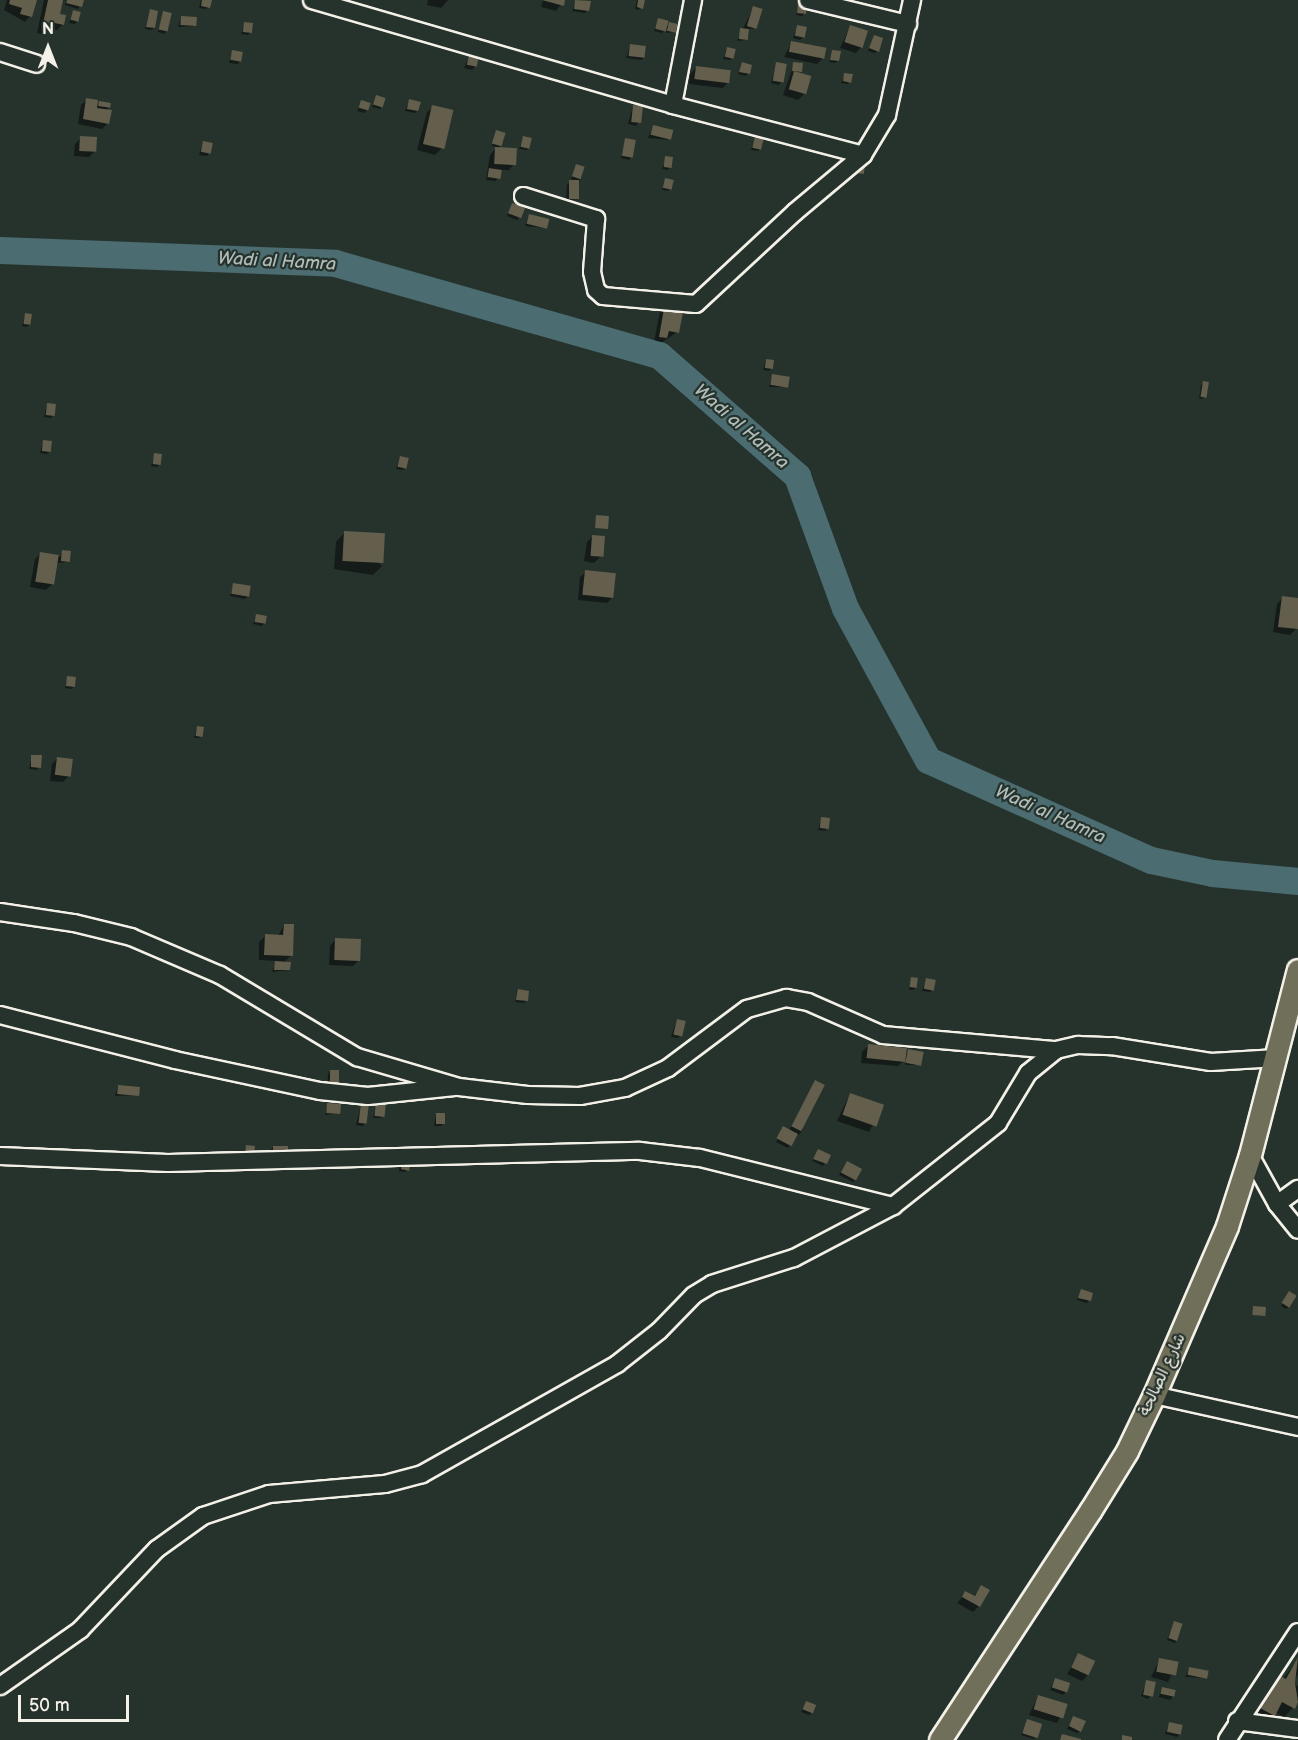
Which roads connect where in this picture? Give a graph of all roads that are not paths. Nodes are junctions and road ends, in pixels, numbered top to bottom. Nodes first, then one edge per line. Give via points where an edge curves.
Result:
1 (312, 0) edge
2 (693, 0) edge
3 (808, 0) edge
4 (912, 0) edge
5 (908, 24) junction
6 (0, 52) edge
7 (36, 64) dead end
8 (674, 105) junction
9 (863, 155) junction
10 (523, 196) dead end
11 (0, 912) edge
12 (1298, 970) edge
13 (0, 1015) edge
14 (1056, 1050) junction
15 (1277, 1058) junction
16 (459, 1087) junction
17 (1250, 1155) junction
18 (0, 1156) edge
19 (1298, 1189) edge
20 (1277, 1204) junction
21 (893, 1206) junction
22 (1298, 1230) edge
23 (1154, 1395) junction
24 (1298, 1427) edge
25 (1298, 1632) edge
26 (0, 1686) edge
27 (1237, 1721) junction
28 (1298, 1729) edge
29 (940, 1740) edge
30 (1227, 1740) edge

1 - 8 street
2 - 8 street
3 - 5 street
4 - 5 street
5 - 9 street via 887,115
6 - 7 street
8 - 9 street
9 - 10 street via 696,304 603,296 592,272 596,219
11 - 16 street via 74,923 131,937 220,975 357,1057
12 - 15 main road, شارع الصالحة
13 - 16 street via 175,1060 320,1091 368,1096
14 - 15 street via 1078,1045 1112,1046 1211,1062
14 - 16 street via 883,1035 808,1002 786,998 747,1009 668,1068 624,1088 580,1096
14 - 21 street via 1028,1073 998,1123
15 - 17 main road, شارع الصالحة
17 - 20 street
17 - 23 main road, شارع الصالحة via 1199,1298
18 - 21 street via 168,1163 640,1151 700,1158
19 - 20 street
20 - 22 street
21 - 26 street via 794,1258 712,1284 694,1295 653,1336 617,1364 423,1474 385,1484 269,1494 203,1516 157,1549 80,1630
23 - 24 street
23 - 29 main road, شارع الصالحة via 1127,1451
25 - 27 street
27 - 28 street
27 - 30 street

